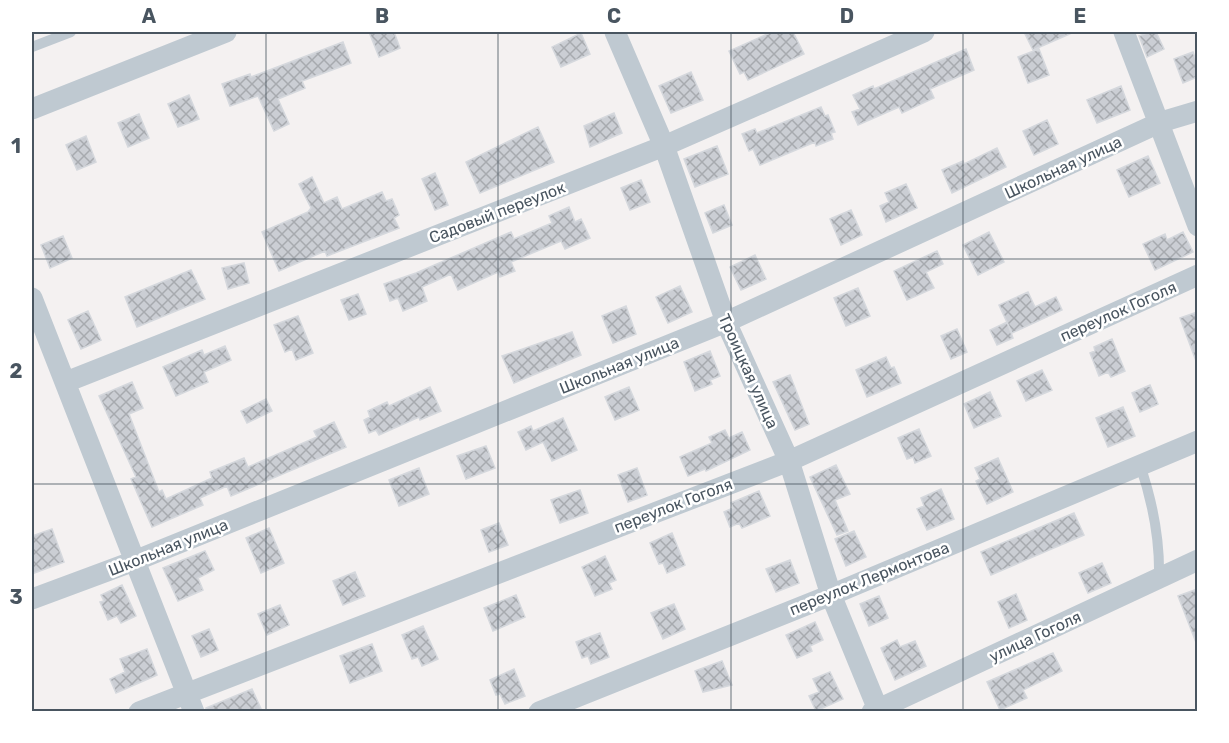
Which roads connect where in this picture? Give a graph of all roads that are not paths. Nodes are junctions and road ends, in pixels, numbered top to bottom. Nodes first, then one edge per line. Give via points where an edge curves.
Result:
1 (71, 32) edge
2 (226, 32) edge
3 (615, 32) edge
4 (924, 32) edge
5 (1124, 32) edge
6 (32, 47) edge
7 (32, 109) edge
8 (1197, 111) edge
9 (1161, 122) junction
10 (664, 146) junction
11 (1197, 226) edge
12 (1197, 275) edge
13 (32, 298) edge
14 (726, 322) junction
15 (66, 382) junction
16 (1197, 441) edge
17 (789, 460) junction
18 (1140, 465) junction
19 (137, 560) junction
20 (1197, 560) edge
21 (1159, 578) junction
22 (831, 594) junction
23 (32, 599) edge
24 (191, 702) edge
25 (139, 711) edge
26 (539, 711) edge
27 (876, 711) edge

1 - 6 lane
2 - 7 street
3 - 10 street, Троицкая улица
4 - 10 street, Садовый переулок
5 - 9 street
8 - 9 street, Школьная улица
9 - 11 street
9 - 14 street, Школьная улица
10 - 14 street, Троицкая улица
10 - 15 street, Садовый переулок
12 - 17 street, переулок Гоголя
13 - 15 street
14 - 17 street, Троицкая улица
14 - 19 street, Школьная улица
15 - 19 street
16 - 18 street, переулок Лермонтова
17 - 22 street, Троицкая улица
17 - 24 street, переулок Гоголя
18 - 21 lane via 1153,501 1160,542
18 - 22 street, переулок Лермонтова
19 - 23 street, Школьная улица
19 - 24 street
20 - 21 street, улица Гоголя
21 - 27 street, улица Гоголя
22 - 26 street, переулок Лермонтова
22 - 27 street, Троицкая улица
24 - 25 street, переулок Гоголя

